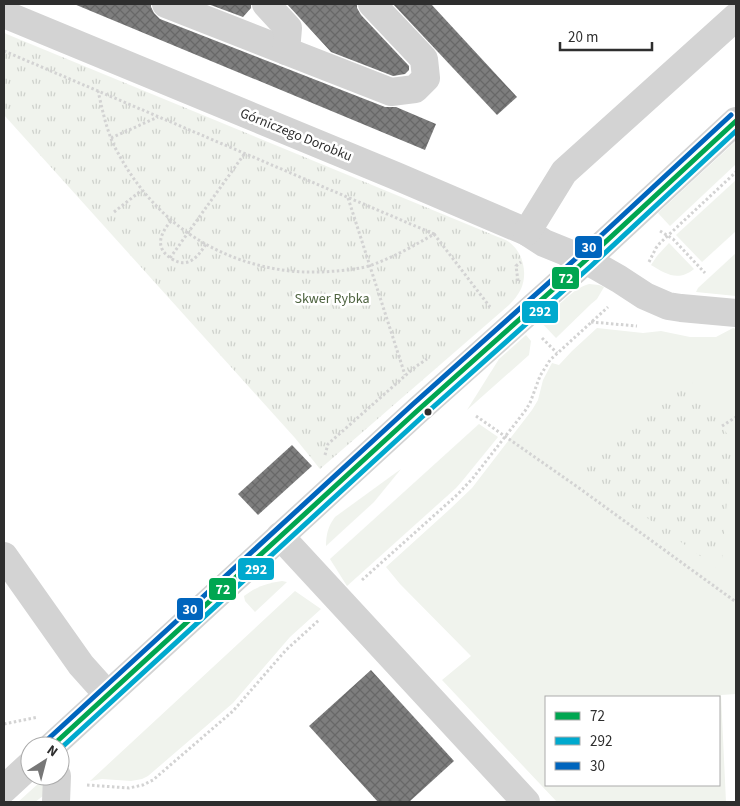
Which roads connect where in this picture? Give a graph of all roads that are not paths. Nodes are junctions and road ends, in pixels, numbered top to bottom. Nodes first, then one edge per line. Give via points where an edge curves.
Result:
1 (166, 4) edge
2 (266, 4) edge
3 (372, 4) edge
4 (4, 14) edge
5 (736, 16) edge
6 (286, 51) junction
7 (736, 121) edge
8 (527, 232) junction
9 (586, 260) junction
10 (736, 313) edge
11 (280, 536) junction
12 (4, 556) edge
13 (107, 694) junction
14 (65, 736) edge
15 (20, 774) edge
16 (57, 786) edge
17 (4, 788) edge
18 (56, 802) edge
19 (526, 802) edge

1 - 6 street
2 - 6 street via 288,28
3 - 6 street via 424,59 426,78 415,89 391,92
4 - 8 street, Górniczego Dorobku
5 - 8 street via 564,172
7 - 9 street
8 - 9 street, Górniczego Dorobku
9 - 10 street, Górniczego Dorobku via 644,296 668,306
9 - 11 street
11 - 13 street
11 - 19 street
12 - 13 street via 81,665
13 - 14 street
15 - 17 street
16 - 18 street

